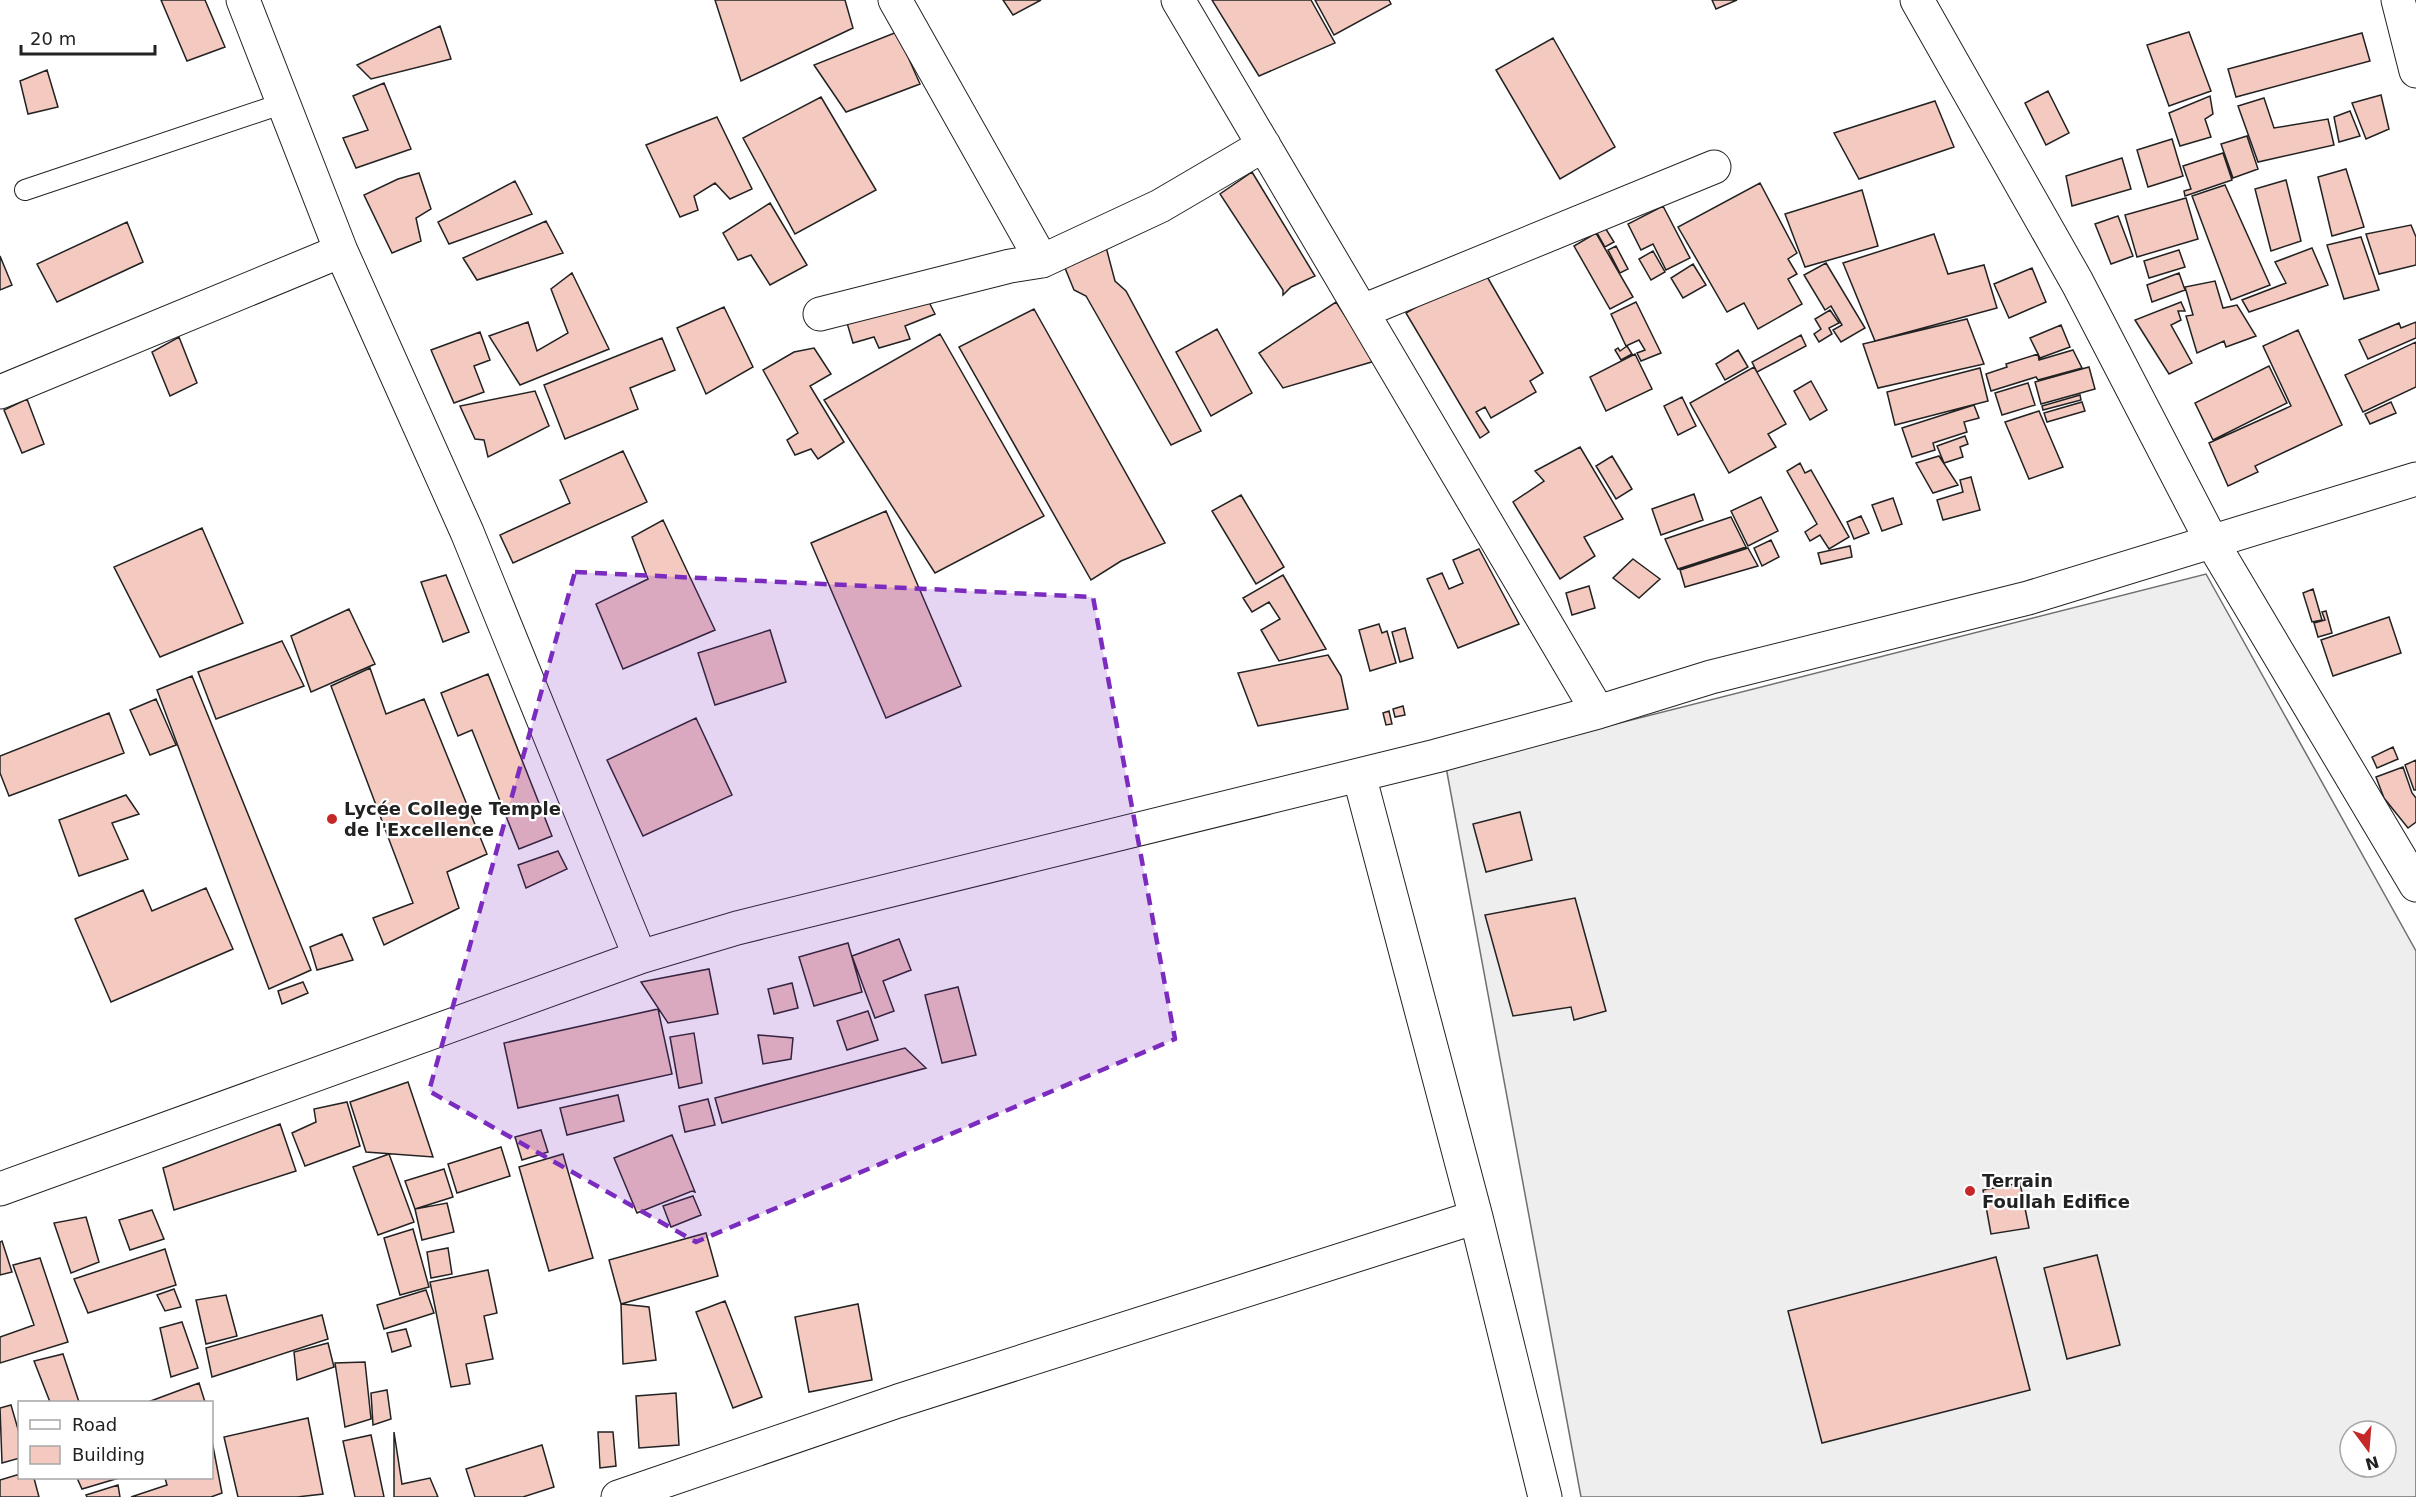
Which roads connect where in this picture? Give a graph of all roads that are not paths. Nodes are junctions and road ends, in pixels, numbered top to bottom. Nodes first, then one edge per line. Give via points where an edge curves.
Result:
1 (243, 0) edge
2 (895, 0) edge
3 (1178, 0) edge
4 (1917, 0) edge
5 (2398, 0) edge
6 (2416, 70) edge
7 (284, 103) junction
8 (1264, 145) junction
9 (1714, 166) dead end
10 (25, 190) dead end
11 (341, 251) junction
12 (1042, 261) junction
13 (1363, 311) junction
14 (820, 314) dead end
15 (0, 392) edge
16 (2416, 479) edge
17 (2212, 542) junction
18 (1598, 712) junction
19 (1359, 775) junction
20 (2416, 885) edge
21 (639, 957) junction
22 (0, 1189) edge
23 (1476, 1217) junction
24 (618, 1497) edge
25 (1545, 1497) edge

1 - 7 street
2 - 12 street
3 - 8 street
4 - 17 street via 2077,282
5 - 6 street
7 - 10 lane
7 - 11 street
8 - 12 street via 1160,206
8 - 13 street
9 - 13 street
11 - 15 street
11 - 21 street via 467,532
12 - 14 street
13 - 18 street
16 - 17 street
17 - 18 street via 2028,598 1711,677
17 - 20 street
18 - 19 street
19 - 21 street via 737,928
19 - 23 street
21 - 22 street
23 - 24 street via 909,1397
23 - 25 street

